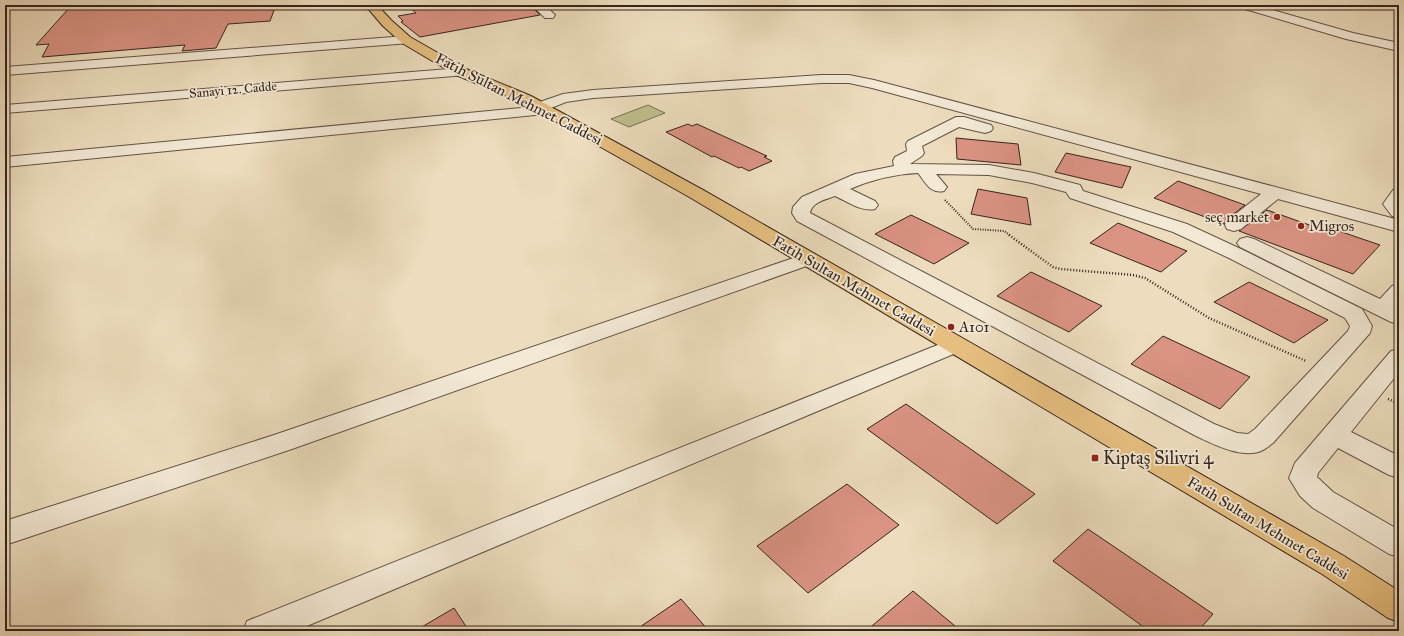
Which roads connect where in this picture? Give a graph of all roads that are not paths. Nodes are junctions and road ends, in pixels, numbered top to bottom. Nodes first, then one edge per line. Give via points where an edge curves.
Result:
1 (372, 5) edge
2 (538, 5) edge
3 (1242, 5) edge
4 (549, 14) dead end
5 (406, 40) junction
6 (1399, 47) edge
7 (5, 71) edge
8 (461, 72) junction
9 (542, 108) junction
10 (5, 109) edge
11 (1043, 144) dead end
12 (5, 162) edge
13 (914, 168) junction
14 (938, 187) road end
15 (836, 189) junction
16 (1074, 189) junction
17 (1275, 192) junction
18 (1399, 194) edge
19 (869, 204) dead end
20 (1399, 212) edge
21 (1234, 225) dead end
22 (1399, 226) edge
23 (808, 259) junction
24 (1399, 290) edge
25 (1391, 313) edge
26 (955, 345) junction
27 (1399, 356) edge
28 (1334, 435) junction
29 (1399, 468) edge
30 (5, 533) edge
31 (1399, 545) edge
32 (1399, 608) edge
33 (259, 631) edge

1 - 5 main road, Fatih Sultan Mehmet Caddesi
2 - 4 street
3 - 6 street via 1350,36
5 - 7 street
5 - 8 main road, Fatih Sultan Mehmet Caddesi
8 - 9 main road, Fatih Sultan Mehmet Caddesi
8 - 10 street, Sanayi 12. Cadde
9 - 12 street
9 - 17 street via 562,98 594,94 702,91 821,79 849,79
9 - 23 main road, Fatih Sultan Mehmet Caddesi
11 - 13 street via 973,124 956,122 914,144 916,153 901,160
13 - 14 street
13 - 15 street via 875,174
13 - 16 street via 989,170 1034,178
15 - 16 street via 802,206 801,213 804,217 1205,430 1234,442 1253,444 1264,436 1359,333 1361,326 1354,314 1236,254 1180,228 1076,194
15 - 19 street
16 - 25 street via 1108,192 1224,232
17 - 21 street
17 - 22 street
18 - 20 street via 1392,204
23 - 26 main road, Fatih Sultan Mehmet Caddesi
23 - 30 street via 283,442
24 - 25 street
26 - 32 main road, Fatih Sultan Mehmet Caddesi via 1332,565
26 - 33 street
27 - 28 street
28 - 29 street
28 - 31 street via 1305,470 1303,478 1323,500

